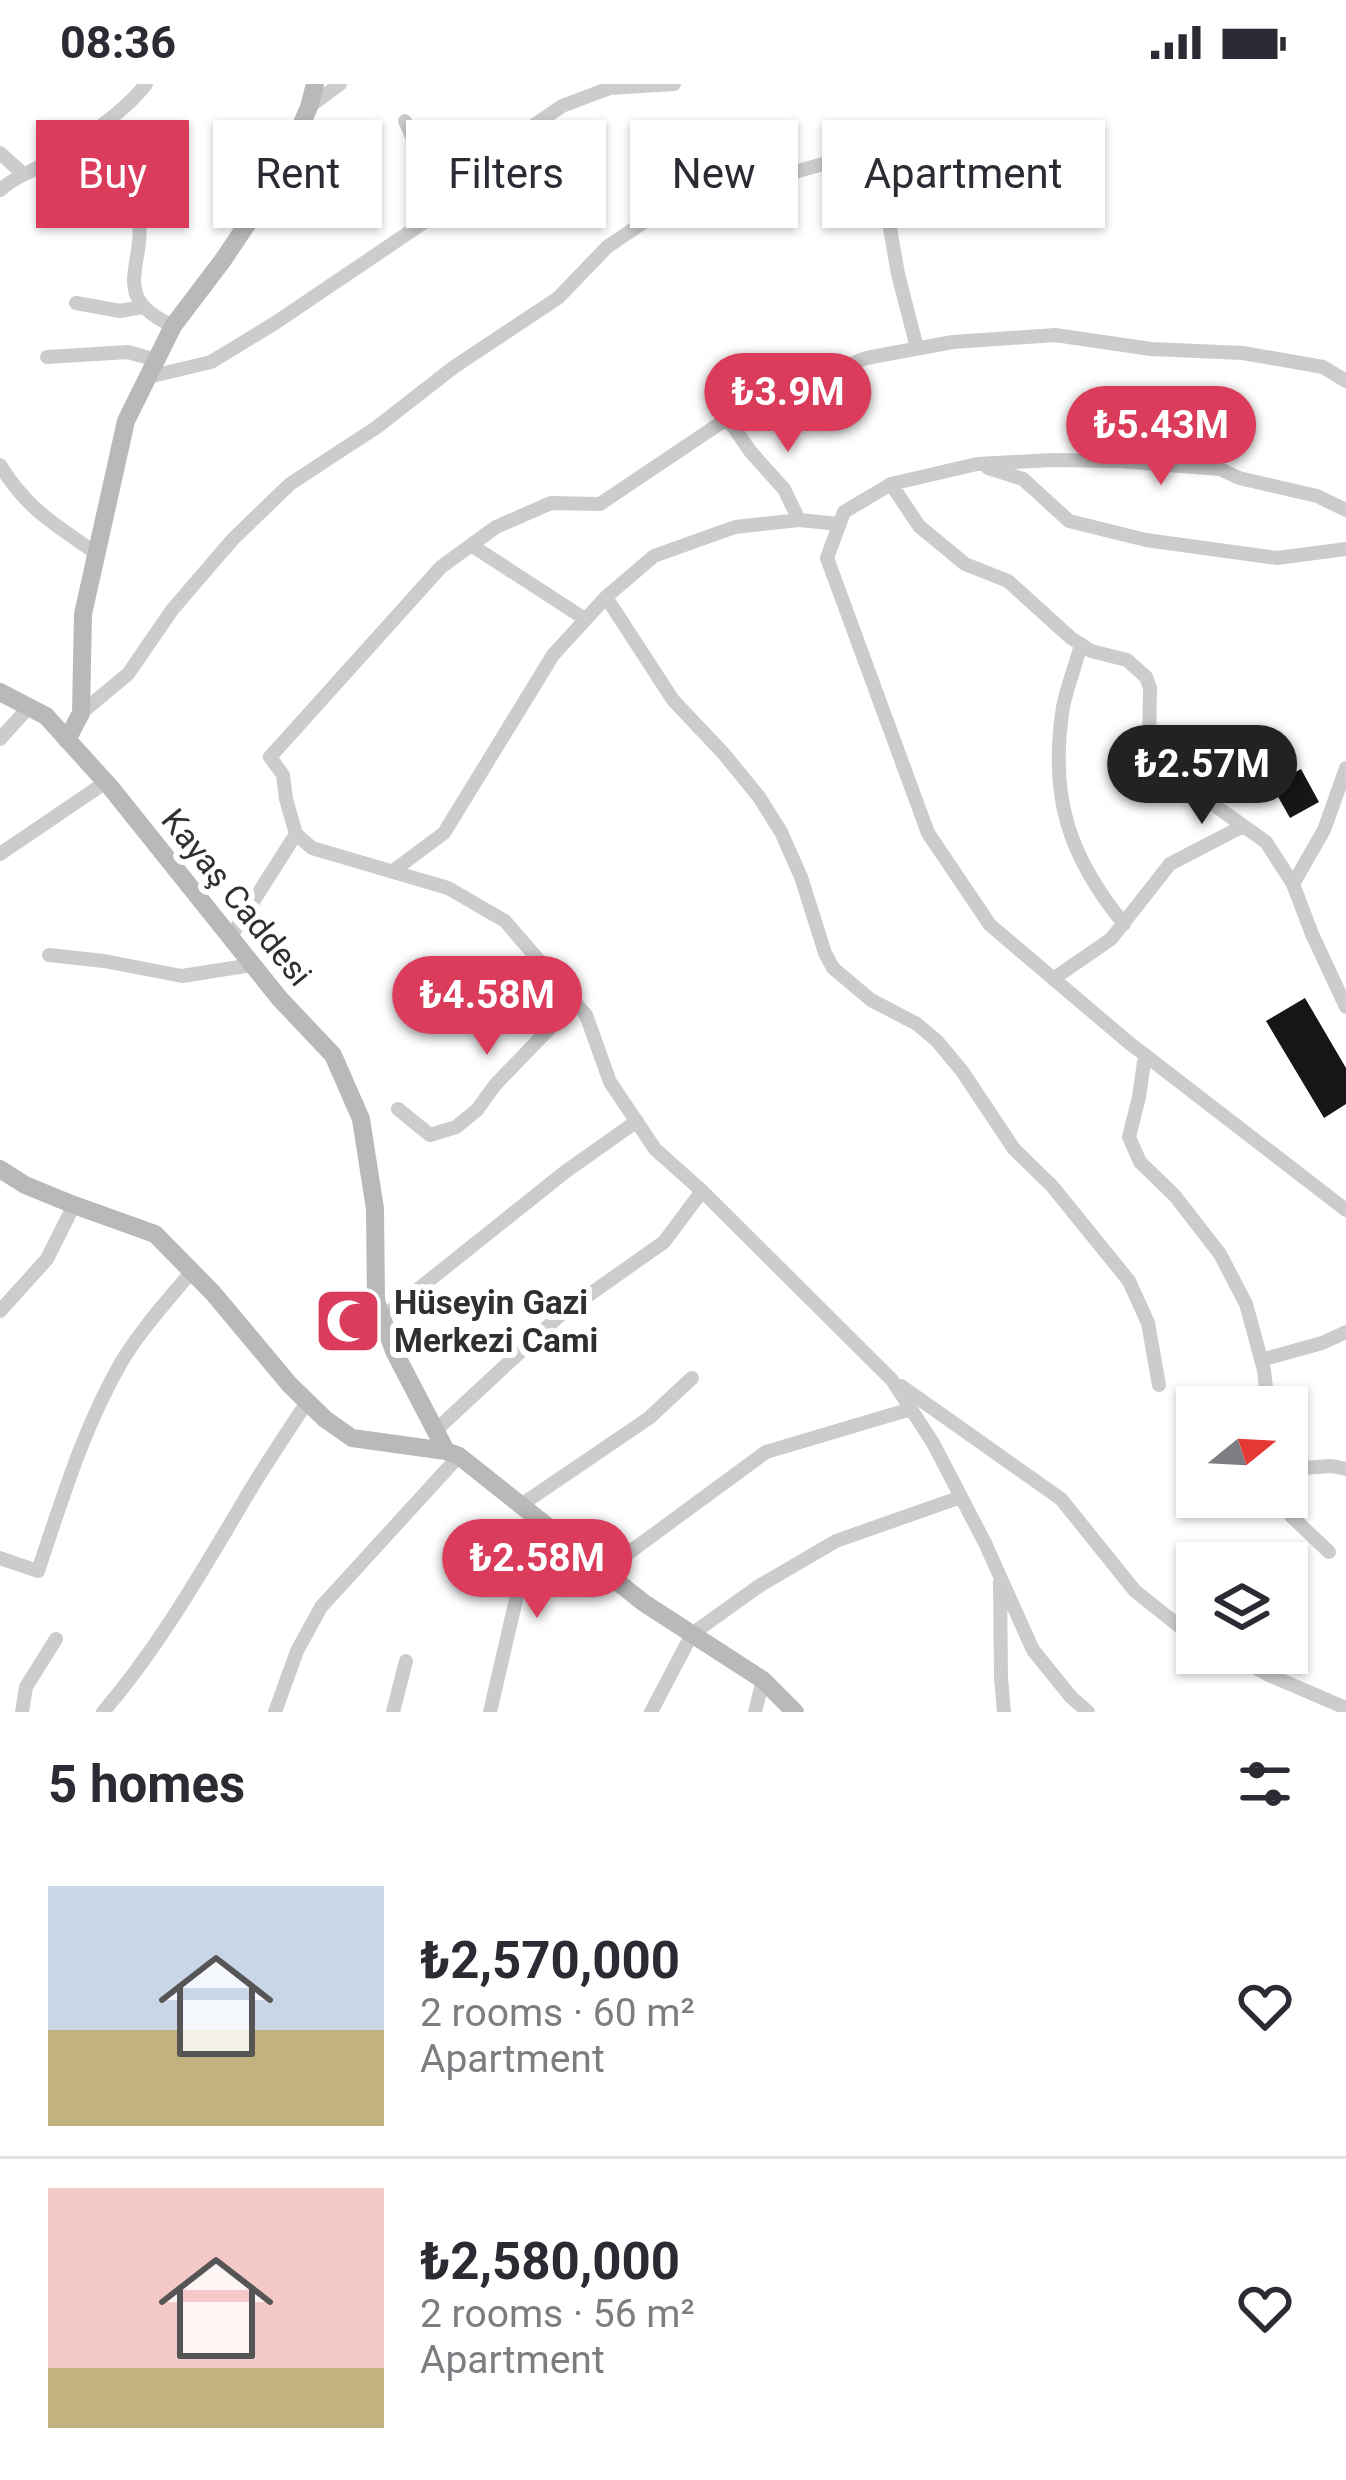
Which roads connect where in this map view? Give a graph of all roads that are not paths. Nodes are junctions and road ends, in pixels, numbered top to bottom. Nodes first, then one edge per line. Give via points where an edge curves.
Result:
1 (146, 84) edge
2 (315, 84) edge
3 (340, 84) edge
4 (674, 84) edge
5 (309, 107) junction
6 (107, 120) edge
7 (542, 120) edge
8 (0, 153) edge
9 (822, 164) edge
10 (36, 168) edge
11 (23, 174) junction
12 (0, 190) edge
13 (139, 228) edge
14 (416, 228) edge
15 (890, 228) edge
16 (76, 303) dead end
17 (142, 307) junction
18 (172, 326) junction
19 (917, 348) junction
20 (47, 357) dead end
21 (152, 369) junction
22 (1346, 381) edge
23 (728, 419) junction
24 (977, 464) junction
25 (0, 465) edge
26 (891, 484) junction
27 (1346, 510) edge
28 (799, 520) junction
29 (839, 524) junction
30 (471, 545) junction
31 (1346, 549) edge
32 (96, 553) junction
33 (606, 597) junction
34 (585, 619) junction
35 (1081, 644) junction
36 (0, 692) edge
37 (29, 707) junction
38 (81, 713) junction
39 (0, 740) edge
40 (68, 740) junction
41 (1346, 768) edge
42 (106, 782) junction
43 (1243, 826) junction
44 (296, 834) junction
45 (0, 854) edge
46 (392, 871) junction
47 (1293, 884) junction
48 (1124, 924) junction
49 (230, 938) junction
50 (49, 955) dead end
51 (252, 965) junction
52 (1053, 979) junction
53 (575, 1002) junction
54 (1346, 1007) edge
55 (1145, 1055) junction
56 (398, 1109) dead end
57 (637, 1121) junction
58 (5, 1178) edge
59 (702, 1191) junction
60 (74, 1205) junction
61 (1346, 1210) edge
62 (192, 1271) junction
63 (0, 1311) edge
64 (382, 1318) junction
65 (1346, 1332) edge
66 (1262, 1360) junction
67 (692, 1378) dead end
68 (892, 1380) junction
69 (1159, 1385) dead end
70 (1265, 1386) edge
71 (307, 1402) junction
72 (911, 1409) junction
73 (436, 1430) junction
74 (453, 1454) junction
75 (1308, 1468) edge
76 (1346, 1469) edge
77 (961, 1497) junction
78 (528, 1511) junction
79 (1293, 1518) edge
80 (1329, 1552) dead end
81 (0, 1558) edge
82 (604, 1571) junction
83 (1000, 1577) junction
84 (1176, 1623) edge
85 (692, 1634) junction
86 (56, 1639) dead end
87 (406, 1661) dead end
88 (1266, 1674) edge
89 (763, 1680) junction
90 (1346, 1708) edge
91 (22, 1712) edge
92 (103, 1712) edge
93 (275, 1712) edge
94 (393, 1712) edge
95 (490, 1712) edge
96 (651, 1712) edge
97 (755, 1712) edge
98 (795, 1712) edge
99 (1004, 1712) edge
100 (1088, 1712) edge

1 - 6 street
2 - 5 street
3 - 5 street
4 - 7 street via 610,88
5 - 18 street via 278,178
8 - 11 street
9 - 38 street via 663,209 607,247 558,298 290,484 172,610 128,674
10 - 11 street
11 - 12 street
13 - 17 street via 132,286
14 - 21 street via 211,362
15 - 19 street
16 - 17 street
17 - 18 street
18 - 21 street
19 - 22 street via 1054,335 1243,353 1323,367
19 - 23 street via 866,358
20 - 21 street via 128,352
21 - 32 street via 126,422
23 - 28 street
23 - 30 street via 600,504 550,503
24 - 26 street
24 - 27 street via 1220,469
24 - 31 street via 1023,479 1069,521 1146,540 1277,558
25 - 32 street via 39,514
26 - 29 street via 844,512
26 - 35 street via 919,526 965,564 1008,581
28 - 29 street
28 - 33 street via 735,527 654,556
29 - 52 street via 827,558 928,833 990,925
30 - 34 street
30 - 44 street via 403,607 270,757 284,775
32 - 38 street via 83,614
33 - 34 street
33 - 69 street via 673,700 781,832 833,968 938,1041 1014,1149 1129,1281 1148,1323
34 - 46 street via 553,655 444,833
35 - 43 street via 1127,660 1146,677 1149,745 1169,773
35 - 48 street via 1064,704 1061,808 1100,895
36 - 37 street, Kayaş Caddesi
37 - 39 street
37 - 40 street, Kayaş Caddesi
38 - 40 street
40 - 42 street, Kayaş Caddesi
41 - 47 street
42 - 45 street
42 - 49 street, Kayaş Caddesi
43 - 47 street via 1266,842
43 - 48 street via 1170,865
44 - 46 street via 312,848
44 - 49 street
46 - 53 street via 448,888 505,921
47 - 54 street
48 - 52 street
49 - 51 street, Kayaş Caddesi
50 - 51 street via 182,976
51 - 64 street, Kayaş Caddesi via 333,1055 362,1119
52 - 55 street
53 - 56 street via 456,1127 430,1136
53 - 57 street
55 - 61 street
55 - 66 street via 1129,1136 1140,1162 1220,1254
57 - 59 street
57 - 64 street
58 - 60 street
59 - 68 street
59 - 73 street via 664,1242 559,1316
60 - 62 street via 155,1234
60 - 63 street via 46,1259
62 - 71 street
62 - 81 street via 149,1322 98,1406 38,1571
64 - 73 street, Kayaş Caddesi
65 - 66 street
66 - 70 street
67 - 78 street
68 - 72 street
68 - 84 street via 1061,1499 1136,1591
71 - 74 street via 352,1438
71 - 92 street via 138,1671
72 - 77 street
72 - 82 street via 766,1452
73 - 74 street, Kayaş Caddesi
74 - 78 street
74 - 93 street via 321,1607
75 - 76 street
77 - 83 street
77 - 85 street via 836,1541
78 - 82 street
78 - 95 street
79 - 80 street
82 - 85 street
83 - 99 street
83 - 100 street via 1034,1650
85 - 89 street
85 - 96 street
86 - 91 street via 26,1687
87 - 94 street
88 - 90 street
89 - 97 street
89 - 98 street

